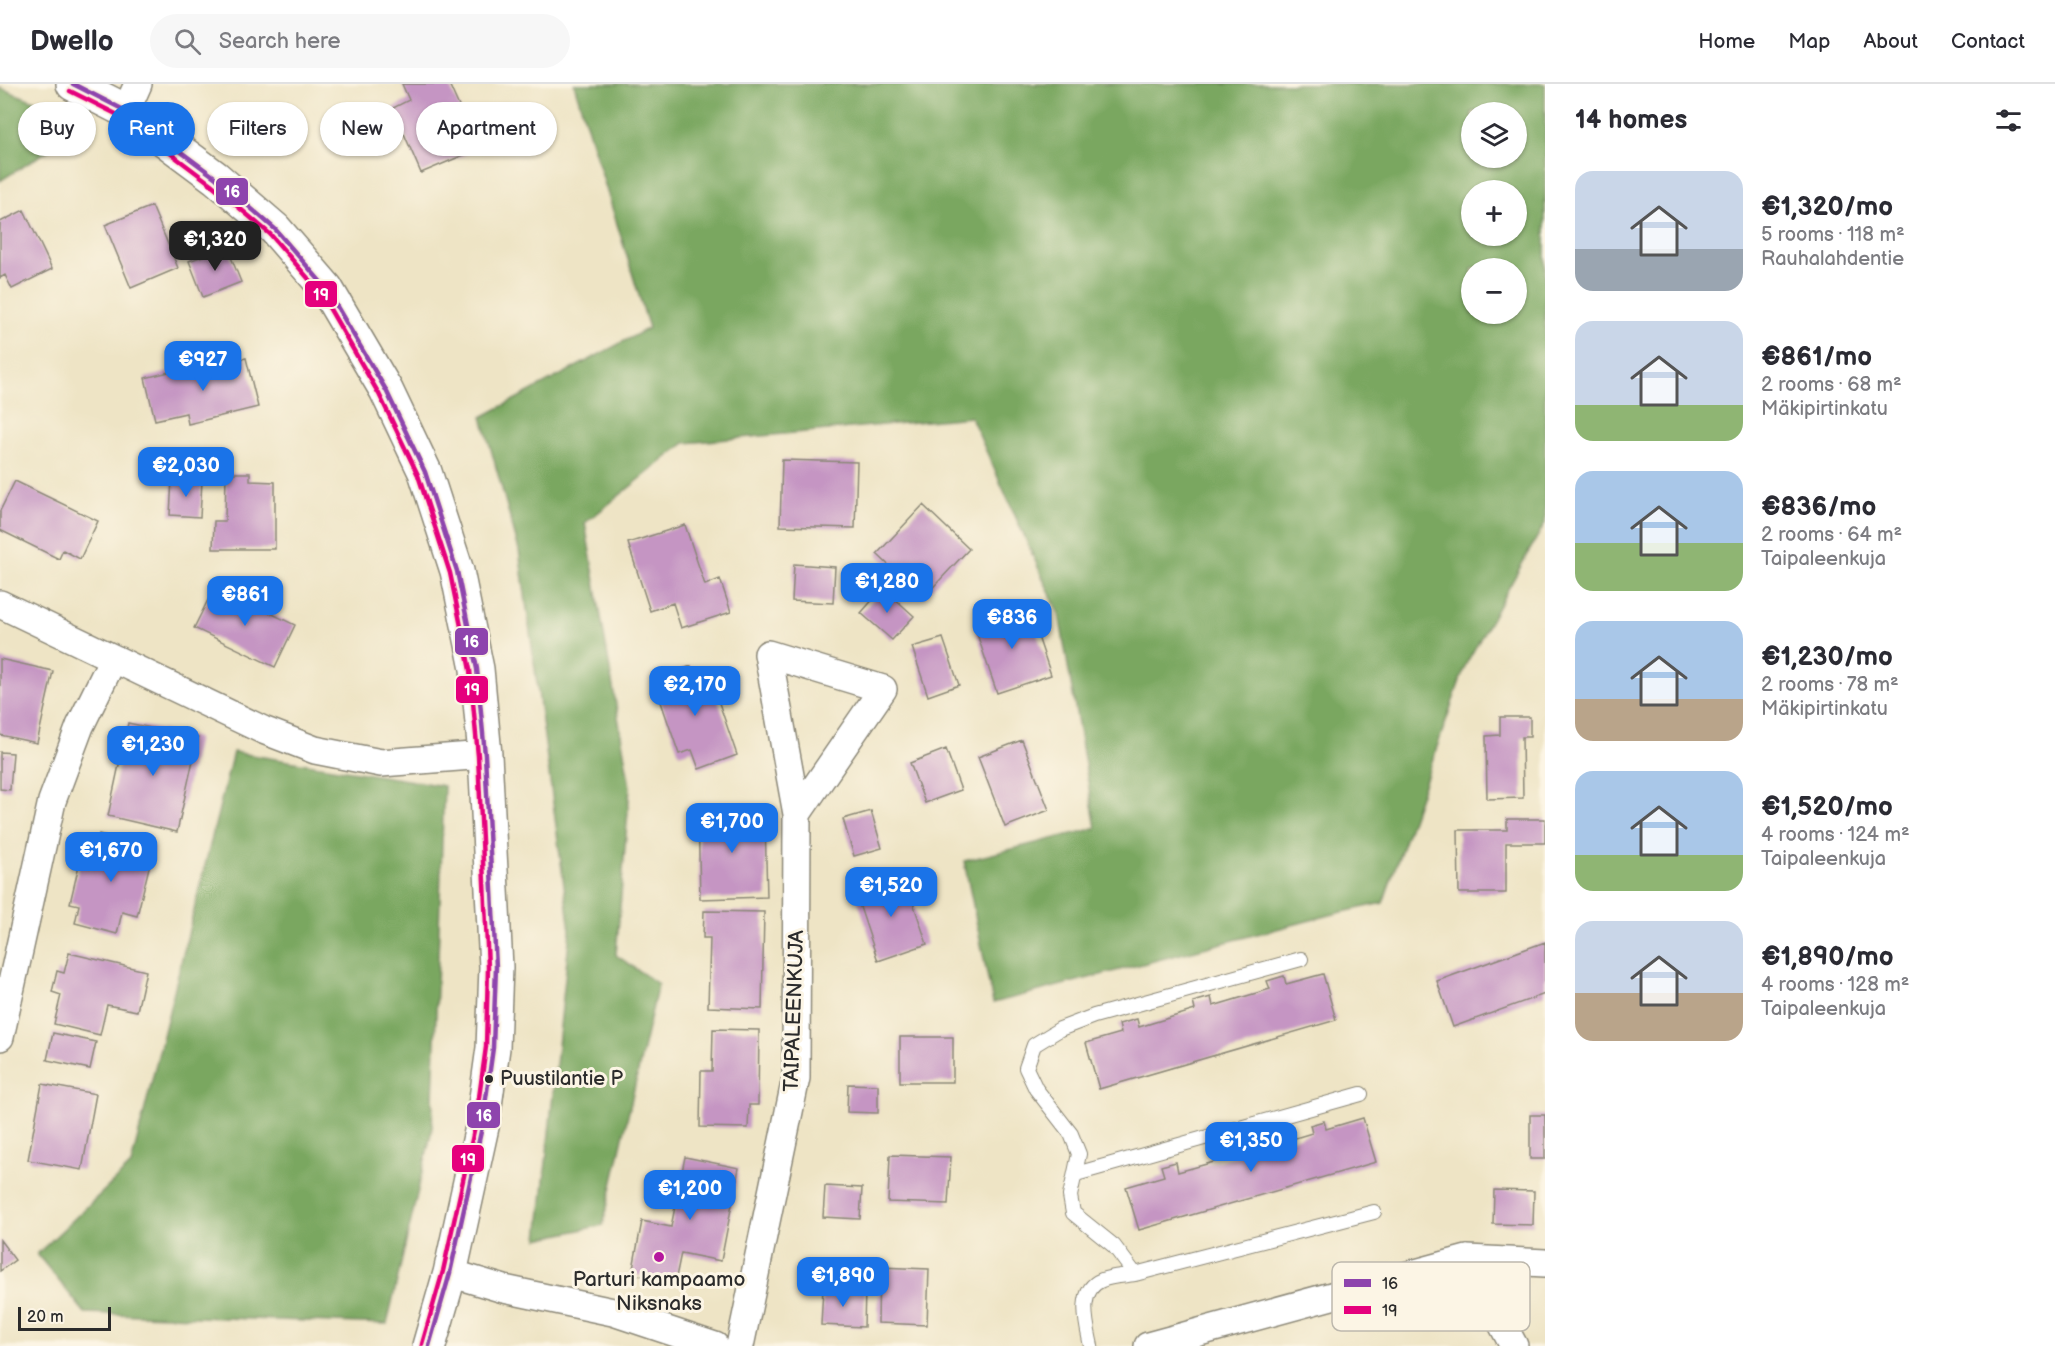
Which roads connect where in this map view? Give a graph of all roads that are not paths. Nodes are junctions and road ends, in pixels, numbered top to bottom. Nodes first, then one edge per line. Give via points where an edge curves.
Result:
1 (73, 84) edge
2 (132, 98) edge
3 (0, 604) edge
4 (113, 659) junction
5 (485, 755) junction
6 (797, 814) junction
7 (1301, 958) dead end
8 (0, 1037) edge
9 (1361, 1094) dead end
10 (1076, 1174) junction
11 (1374, 1212) dead end
12 (1467, 1259) junction
13 (1456, 1262) edge
14 (1469, 1262) edge
15 (1526, 1262) edge
16 (1530, 1262) edge
17 (1545, 1263) edge
18 (450, 1273) junction
19 (1136, 1274) junction
20 (1332, 1296) edge
21 (1506, 1331) edge
22 (429, 1346) edge
23 (715, 1346) edge
24 (740, 1346) edge
25 (1091, 1346) edge
26 (1148, 1346) edge
27 (1514, 1346) edge

1 - 2 main road
2 - 5 main road via 275,229 326,288 387,390 425,472 457,571 477,669
3 - 4 street
4 - 5 street via 263,730 315,750 381,763
4 - 8 street via 80,726 52,801
5 - 18 main road via 496,967 493,1048 482,1127
6 - 6 street, TAIPALEENKUJA via 780,722 768,654 884,689
6 - 24 street, TAIPALEENKUJA via 796,1078
7 - 10 lane via 1094,1016 1060,1029 1034,1045 1026,1068 1036,1089 1071,1134 1079,1154
9 - 10 lane
10 - 19 lane via 1070,1196 1073,1213 1114,1246
11 - 19 lane
12 - 13 street
12 - 14 street
12 - 15 street
16 - 17 street
18 - 22 main road
18 - 23 street via 613,1312
19 - 25 lane via 1100,1280 1087,1294 1085,1311
20 - 26 street
21 - 27 street

